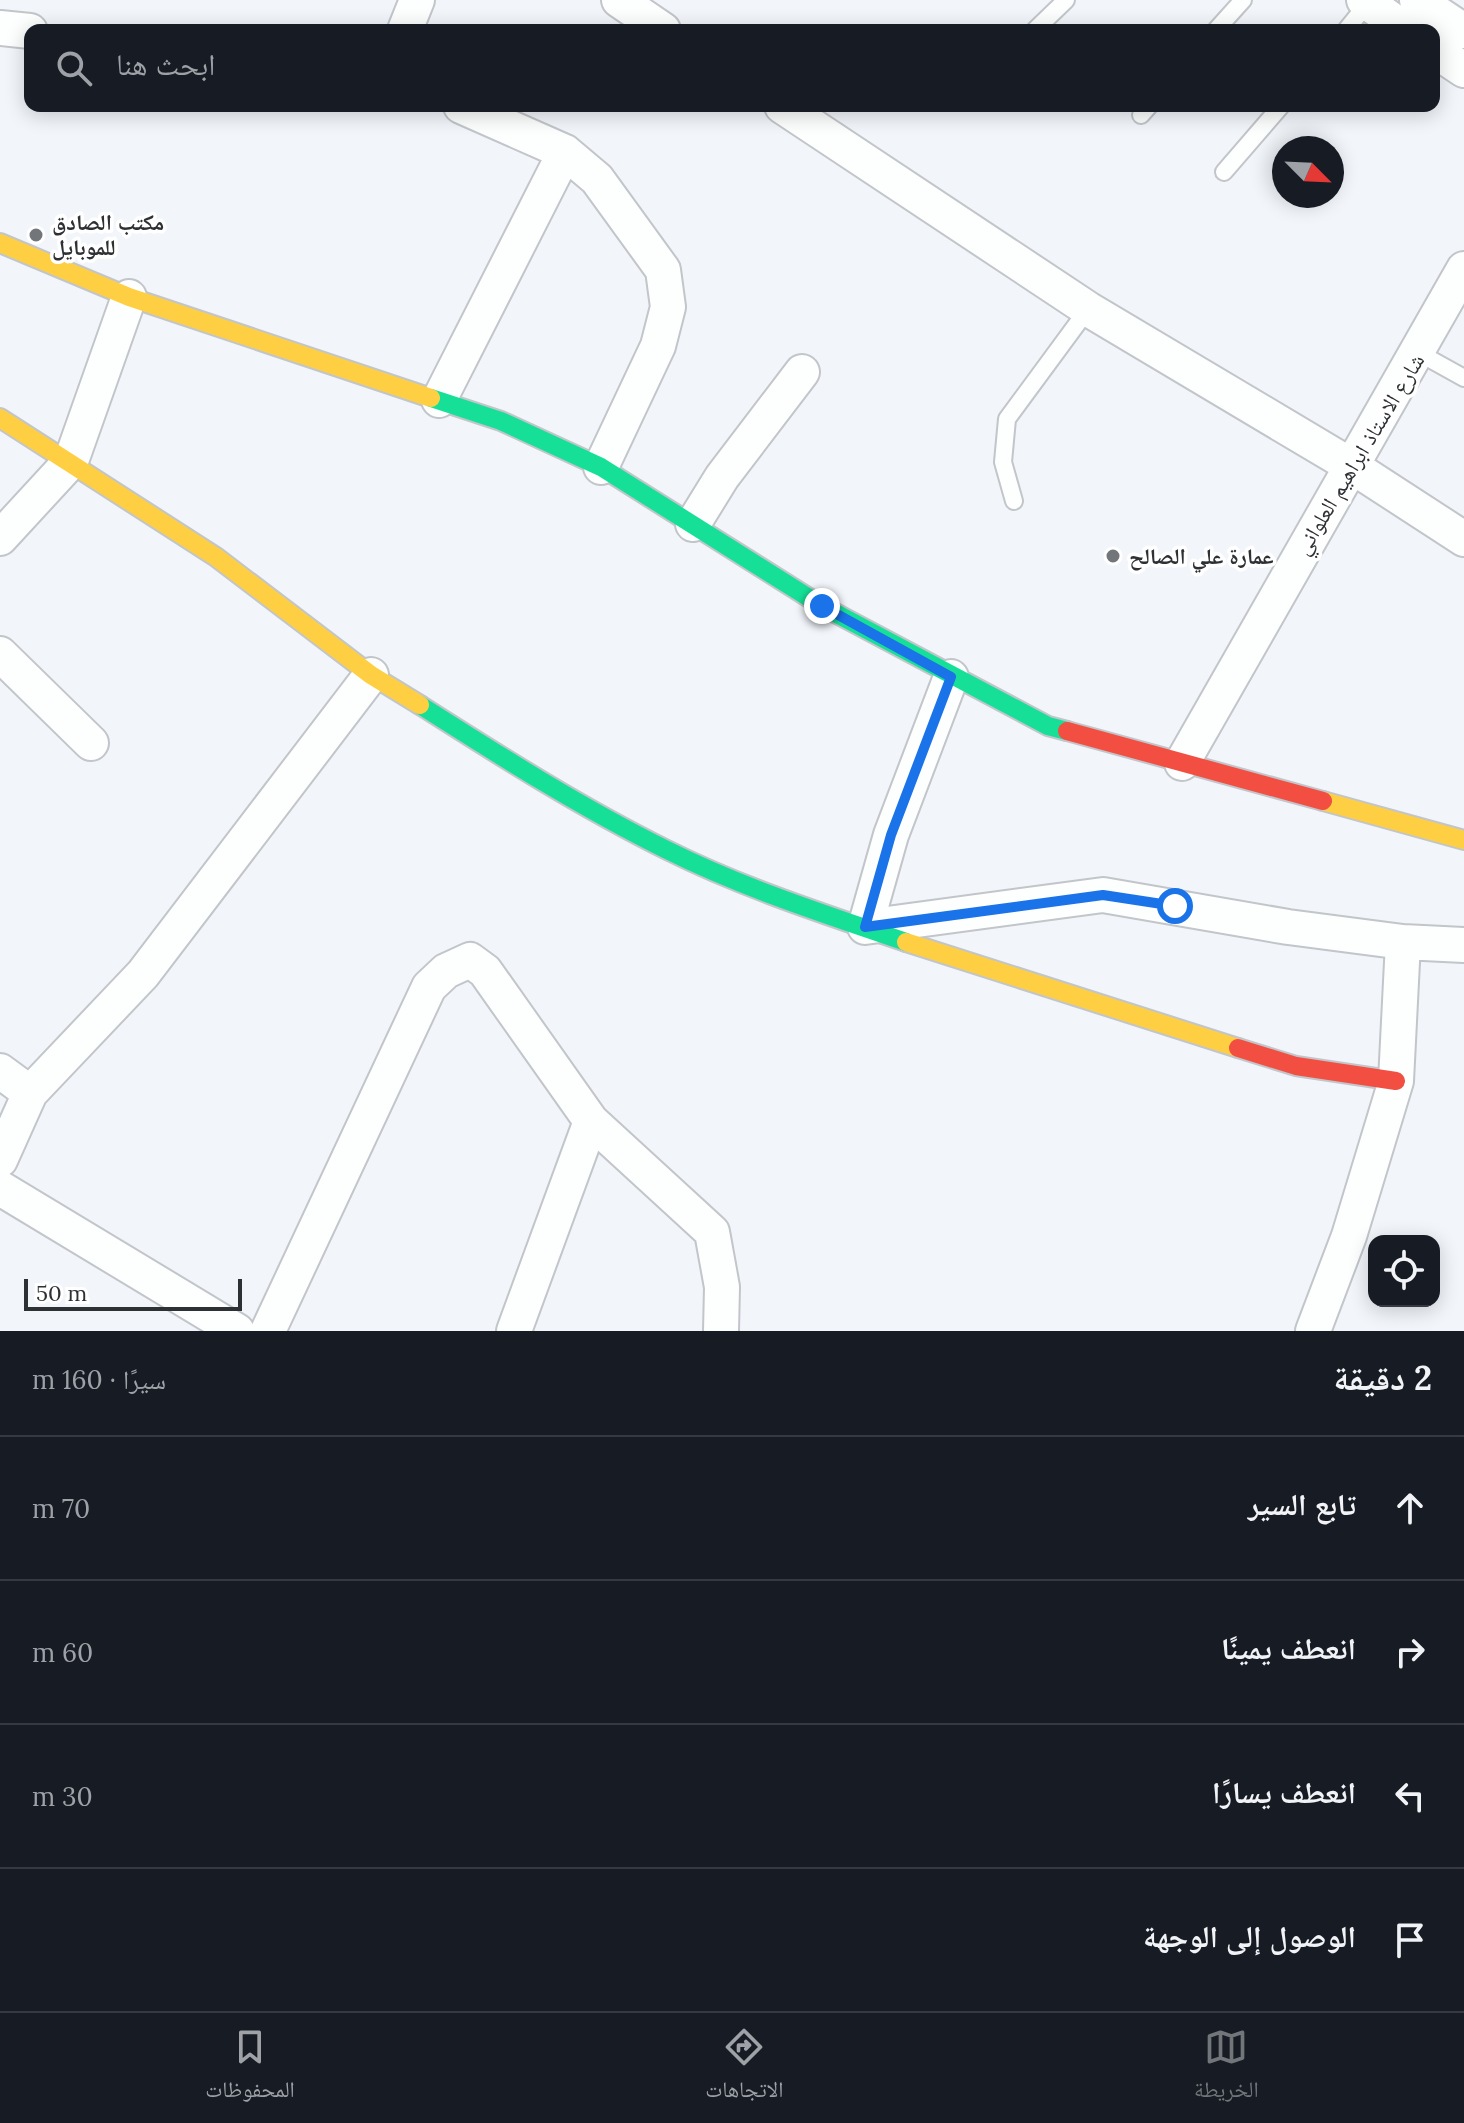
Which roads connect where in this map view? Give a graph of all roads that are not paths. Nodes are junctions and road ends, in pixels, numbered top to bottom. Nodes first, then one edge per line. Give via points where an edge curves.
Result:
1 (417, 0) edge
2 (619, 0) edge
3 (1066, 0) edge
4 (1243, 0) edge
5 (1366, 2) edge
6 (1422, 14) edge
7 (407, 24) edge
8 (654, 24) edge
9 (1041, 24) edge
10 (1221, 24) edge
11 (1350, 24) edge
12 (0, 28) edge
13 (24, 30) edge
14 (1464, 31) edge
15 (1440, 54) edge
16 (1464, 70) edge
17 (475, 112) edge
18 (791, 112) edge
19 (1276, 112) edge
20 (565, 152) junction
21 (1224, 172) dead end
22 (0, 243) edge
23 (1464, 269) edge
24 (129, 297) junction
25 (1088, 309) junction
26 (1419, 353) junction
27 (802, 372) dead end
28 (1464, 378) edge
29 (439, 400) junction
30 (0, 418) edge
31 (71, 461) junction
32 (1350, 465) junction
33 (601, 467) junction
34 (1014, 501) dead end
35 (693, 524) junction
36 (0, 538) edge
37 (1464, 539) edge
38 (0, 654) edge
39 (371, 675) junction
40 (951, 677) junction
41 (91, 743) dead end
42 (1182, 763) junction
43 (1464, 840) edge
44 (865, 927) junction
45 (1403, 942) junction
46 (1464, 945) edge
47 (0, 1071) edge
48 (1396, 1081) junction
49 (30, 1093) junction
50 (591, 1121) junction
51 (0, 1160) edge
52 (0, 1188) edge
53 (237, 1331) edge
54 (268, 1331) edge
55 (514, 1331) edge
56 (721, 1331) edge
57 (1313, 1331) edge

1 - 7 street
2 - 8 street
3 - 9 lane
4 - 10 lane
5 - 6 street
5 - 11 lane
6 - 14 street
12 - 13 street
15 - 16 street
17 - 20 street
18 - 25 street
19 - 21 lane
20 - 29 street
20 - 33 street via 597,179 663,270 668,307 658,346
22 - 24 street
23 - 26 street, شارع الاستاذ ابراهيم العلواني
24 - 29 street
24 - 31 street
25 - 32 street
25 - 34 lane via 1007,419 1003,462
26 - 28 lane
26 - 32 street, شارع الاستاذ ابراهيم العلواني
27 - 35 street
29 - 33 street via 501,421
30 - 31 street
31 - 36 street
31 - 39 street via 216,557
32 - 37 street
32 - 42 street, شارع الاستاذ ابراهيم العلواني
33 - 35 street
35 - 40 street via 822,606
38 - 41 street
39 - 44 street via 520,768 668,851
39 - 49 street via 143,974
40 - 42 street via 1048,726
40 - 44 street via 891,835
42 - 43 street
44 - 45 street via 1103,895
44 - 48 street via 1296,1066
45 - 46 street
45 - 48 street
47 - 49 street
48 - 57 street via 1349,1236
49 - 51 street
50 - 54 street via 485,971 470,960 446,971 429,987
50 - 55 street
50 - 56 street via 712,1232 722,1287
52 - 53 street

